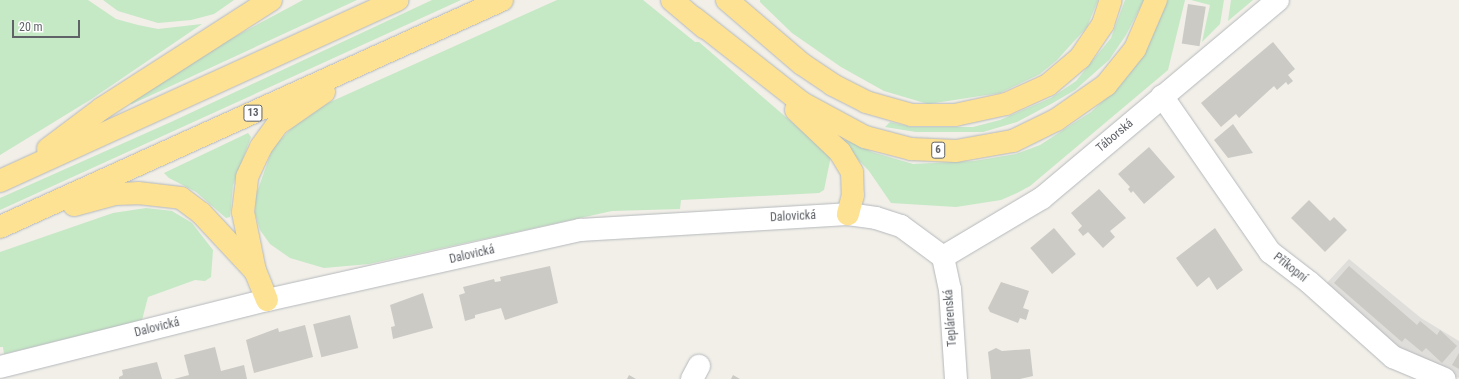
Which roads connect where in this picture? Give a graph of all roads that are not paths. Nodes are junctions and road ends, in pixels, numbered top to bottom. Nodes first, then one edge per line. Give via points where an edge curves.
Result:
1 (271, 0) edge
2 (398, 0) edge
3 (502, 0) edge
4 (672, 0) edge
5 (1111, 0) edge
6 (1156, 0) edge
7 (1278, 0) edge
8 (729, 2) edge
9 (694, 18) junction
10 (381, 55) junction
11 (1162, 96) junction
12 (6, 178) edge
13 (848, 214) junction
14 (2, 226) edge
15 (943, 257) junction
16 (255, 271) junction
17 (267, 300) junction
18 (0, 367) edge
19 (956, 379) edge
20 (1444, 379) edge

1 - 12 highway via 102,109
2 - 12 highway
3 - 10 highway, 13
4 - 9 highway, 6
5 - 8 highway via 1103,24 1080,58 1048,85 1006,104 955,115 912,115 866,102 833,85 802,64
6 - 9 highway, 6 via 1135,49 1106,86 1056,120 1013,141 956,151 911,149 865,137 802,103
7 - 11 street, Táborská
9 - 13 highway via 840,152 852,172 853,194
10 - 14 highway, 13
10 - 16 highway via 278,124 261,147 246,177 243,212
11 - 15 street, Táborská via 1042,198
11 - 20 street, Příkopní via 1270,252 1309,282 1393,357
13 - 15 street, Dalovická via 876,218 901,226
13 - 17 street, Dalovická via 580,230
14 - 16 highway via 115,194 138,193 181,198 201,213
15 - 19 street, Teplárenská via 950,288
16 - 17 highway
17 - 18 street, Dalovická

